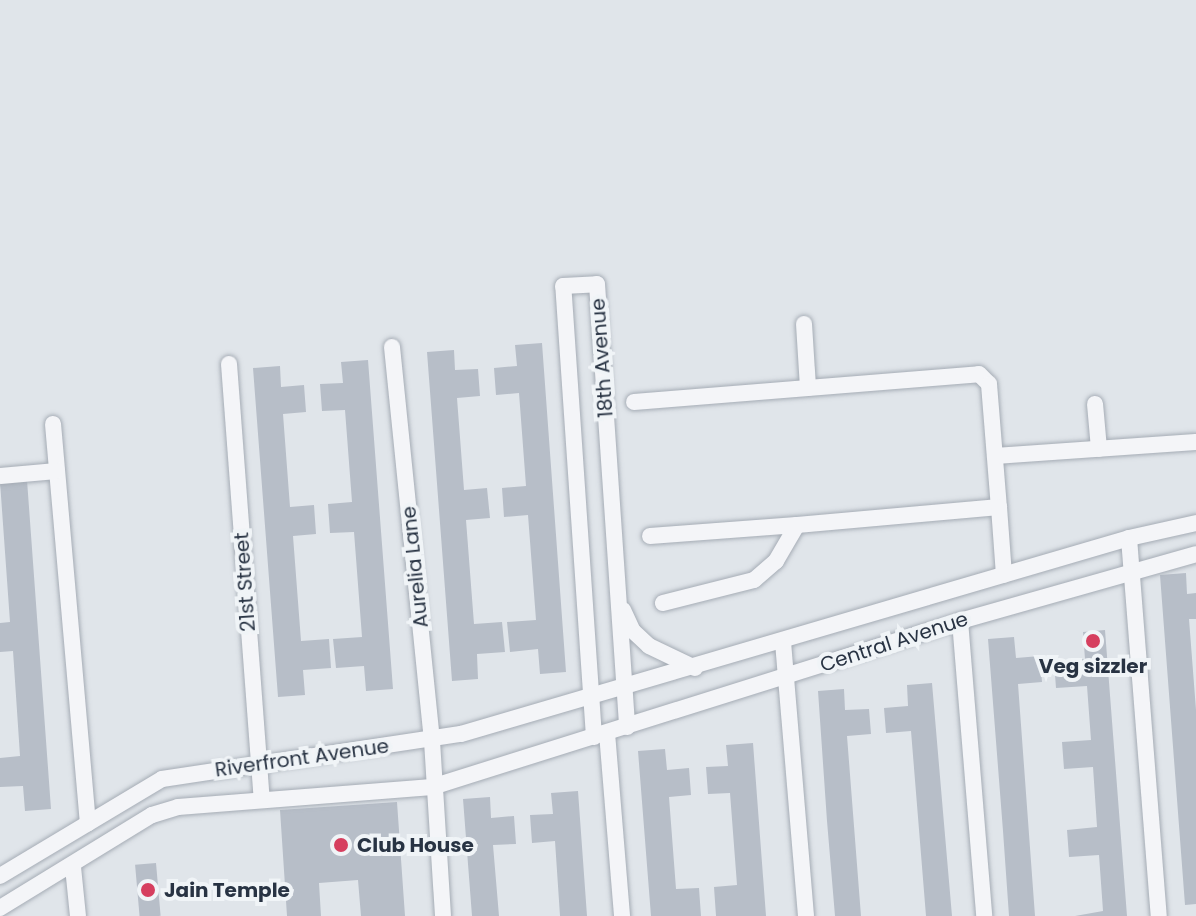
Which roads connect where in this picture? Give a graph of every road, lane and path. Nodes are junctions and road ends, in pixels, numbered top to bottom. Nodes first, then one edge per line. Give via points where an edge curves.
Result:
1 (804, 324) dead end
2 (392, 347) dead end
3 (229, 364) dead end
4 (808, 388) junction
5 (634, 402) dead end
6 (1095, 404) dead end
7 (53, 424) dead end
8 (1196, 442) edge
9 (1099, 449) junction
10 (995, 456) junction
11 (57, 471) junction
12 (0, 476) edge
13 (999, 507) junction
14 (1196, 523) edge
15 (797, 525) junction
16 (650, 536) dead end
17 (1129, 538) junction
18 (1196, 554) edge
19 (1132, 568) junction
20 (1004, 575) junction
21 (617, 597) junction
22 (663, 603) dead end
23 (960, 621) junction
24 (783, 642) junction
25 (695, 668) junction
26 (787, 676) junction
27 (625, 688) junction
28 (591, 699) junction
29 (627, 727) junction
30 (601, 735) junction
31 (432, 741) junction
32 (258, 763) junction
33 (432, 787) junction
34 (262, 799) junction
35 (88, 823) junction
36 (73, 867) junction
37 (0, 876) edge
38 (0, 908) edge
39 (78, 916) edge
40 (443, 916) edge
41 (622, 916) edge
42 (806, 916) edge
43 (984, 916) edge
44 (1159, 916) edge

1 - 4 street
2 - 31 street, Aurelia Lane
3 - 32 street, 21st Street
4 - 5 street
4 - 10 street via 979,374 989,384
6 - 9 street
7 - 11 street
8 - 9 street
9 - 10 street
10 - 13 street
11 - 12 street
11 - 35 street
13 - 15 street
13 - 20 street
14 - 17 street, Central Avenue
15 - 16 street
15 - 22 street via 776,561 754,580
17 - 19 street
17 - 20 street, Central Avenue
18 - 19 street, Central Avenue
19 - 23 street, Central Avenue
19 - 44 street
20 - 24 street, Central Avenue
21 - 25 street via 633,631 649,646
21 - 27 street, 18th Avenue
21 - 28 street, 18th Avenue via 597,284 563,286
23 - 26 street, Central Avenue
23 - 43 street
24 - 25 street, Central Avenue
24 - 26 street
25 - 27 street, Central Avenue
26 - 29 street, Central Avenue
26 - 42 street
27 - 28 street, Riverfront Avenue
27 - 29 street, 18th Avenue
28 - 30 street, 18th Avenue
28 - 31 street, Riverfront Avenue
29 - 30 street, Central Avenue
30 - 33 street, Riverfront Avenue
30 - 41 street, 18th Avenue
31 - 32 street, Riverfront Avenue
31 - 33 street, Aurelia Lane
32 - 34 street, 21st Street
32 - 35 street, Riverfront Avenue via 162,779
33 - 34 street, Riverfront Avenue
33 - 40 street, Aurelia Lane
34 - 36 street, Riverfront Avenue via 178,807 152,815
35 - 37 street, Riverfront Avenue
36 - 38 street, Riverfront Avenue
36 - 39 street

